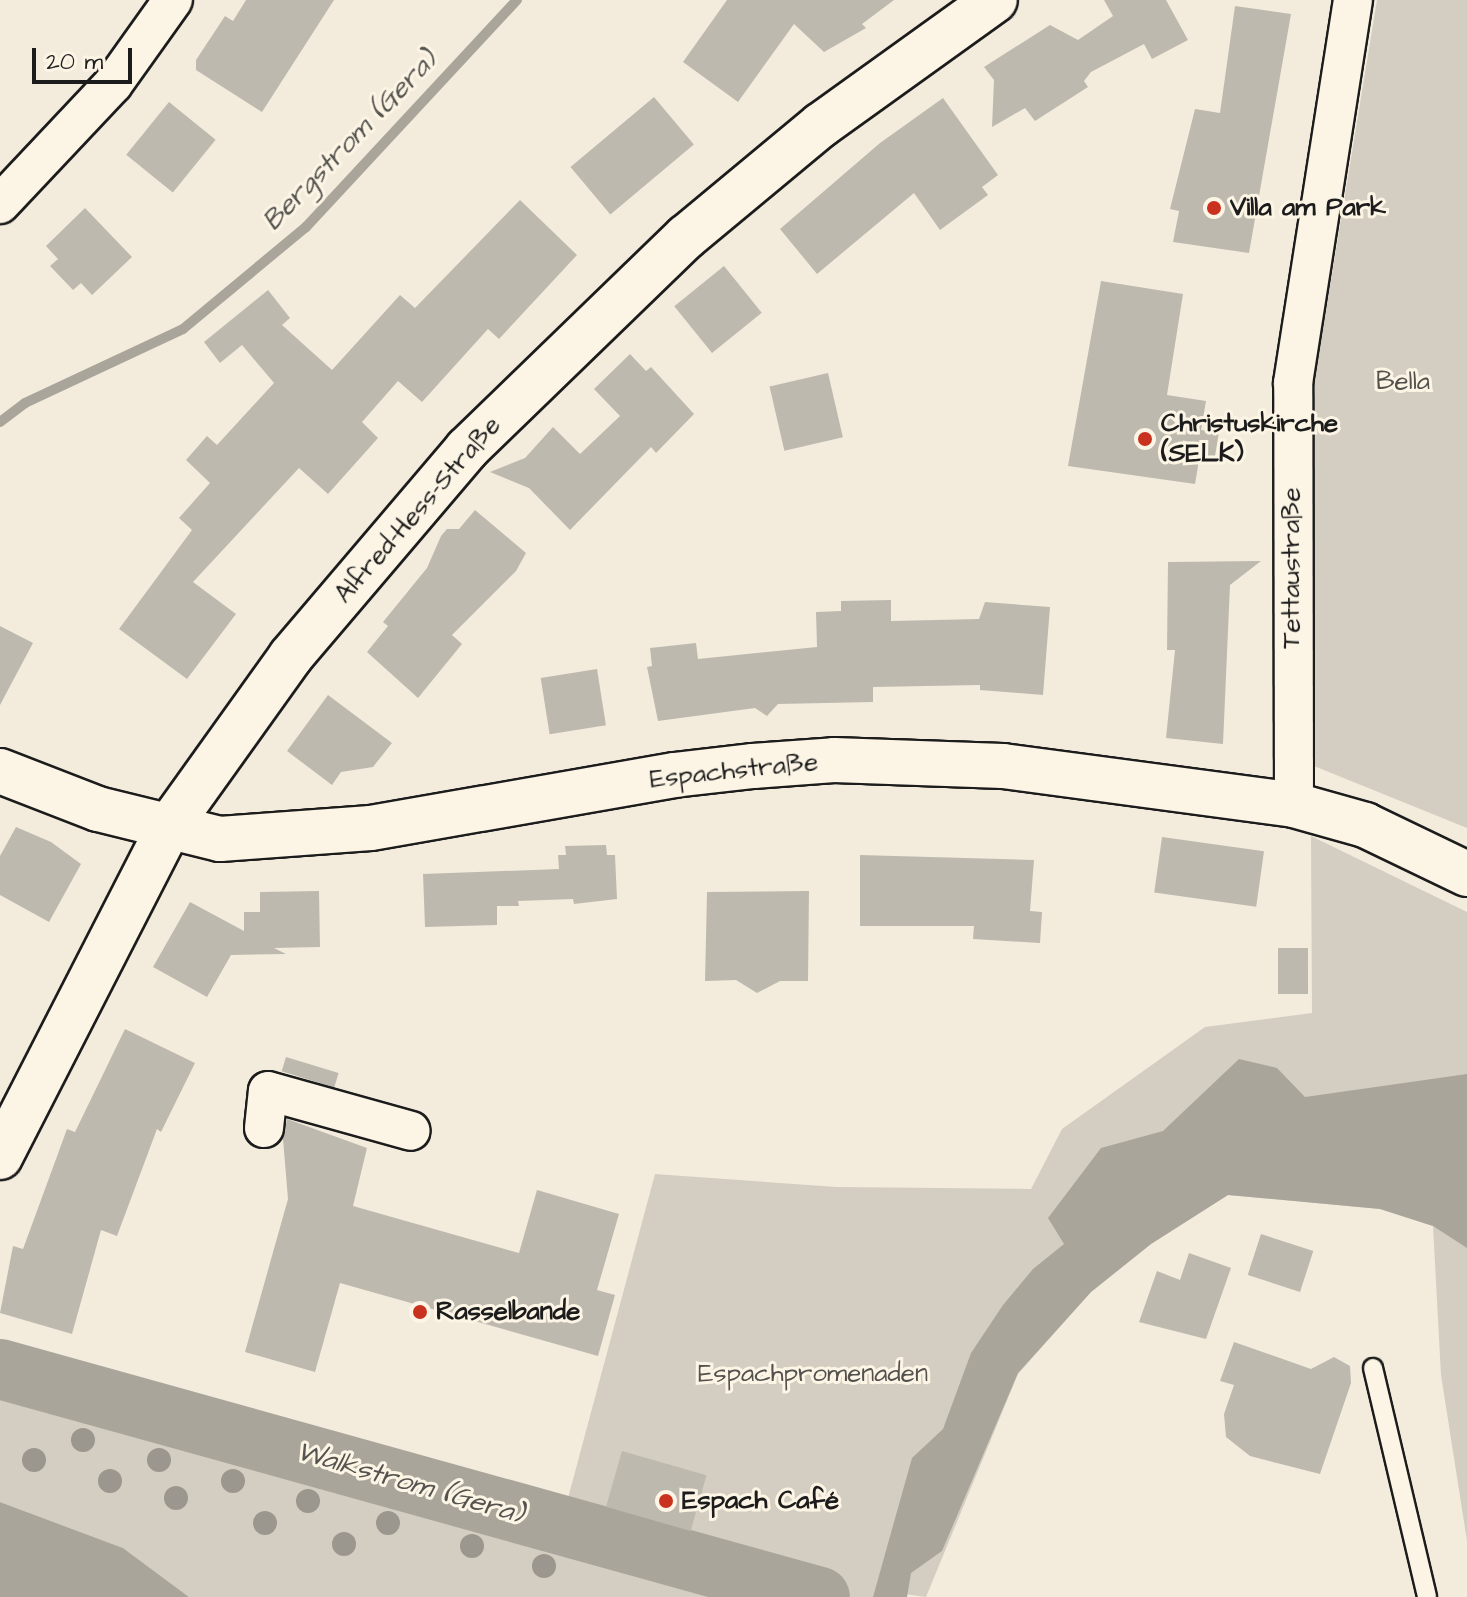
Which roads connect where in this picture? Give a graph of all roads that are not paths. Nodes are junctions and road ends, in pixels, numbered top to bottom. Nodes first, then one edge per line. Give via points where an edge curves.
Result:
1 (173, 0) edge
2 (1353, 0) edge
3 (975, 4) edge
4 (0, 204) edge
5 (0, 771) edge
6 (1294, 805) junction
7 (168, 828) junction
8 (1467, 874) edge
9 (264, 1128) dead end
10 (411, 1131) dead end
11 (0, 1157) edge
12 (1373, 1368) dead end
13 (1427, 1597) edge

1 - 4 street via 113,84
2 - 6 street, Tettaustraße via 1293,383
3 - 7 main road, Alfred-Hess-Straße via 686,237 467,449 291,656
5 - 7 main road, Espachstraße via 84,804
6 - 7 main road, Espachstraße via 1097,775 834,760 674,775 313,836 220,839
6 - 8 main road, Espachstraße via 1365,825
7 - 11 main road, Alfred-Hess-Straße
9 - 10 street via 268,1091
12 - 13 lane

